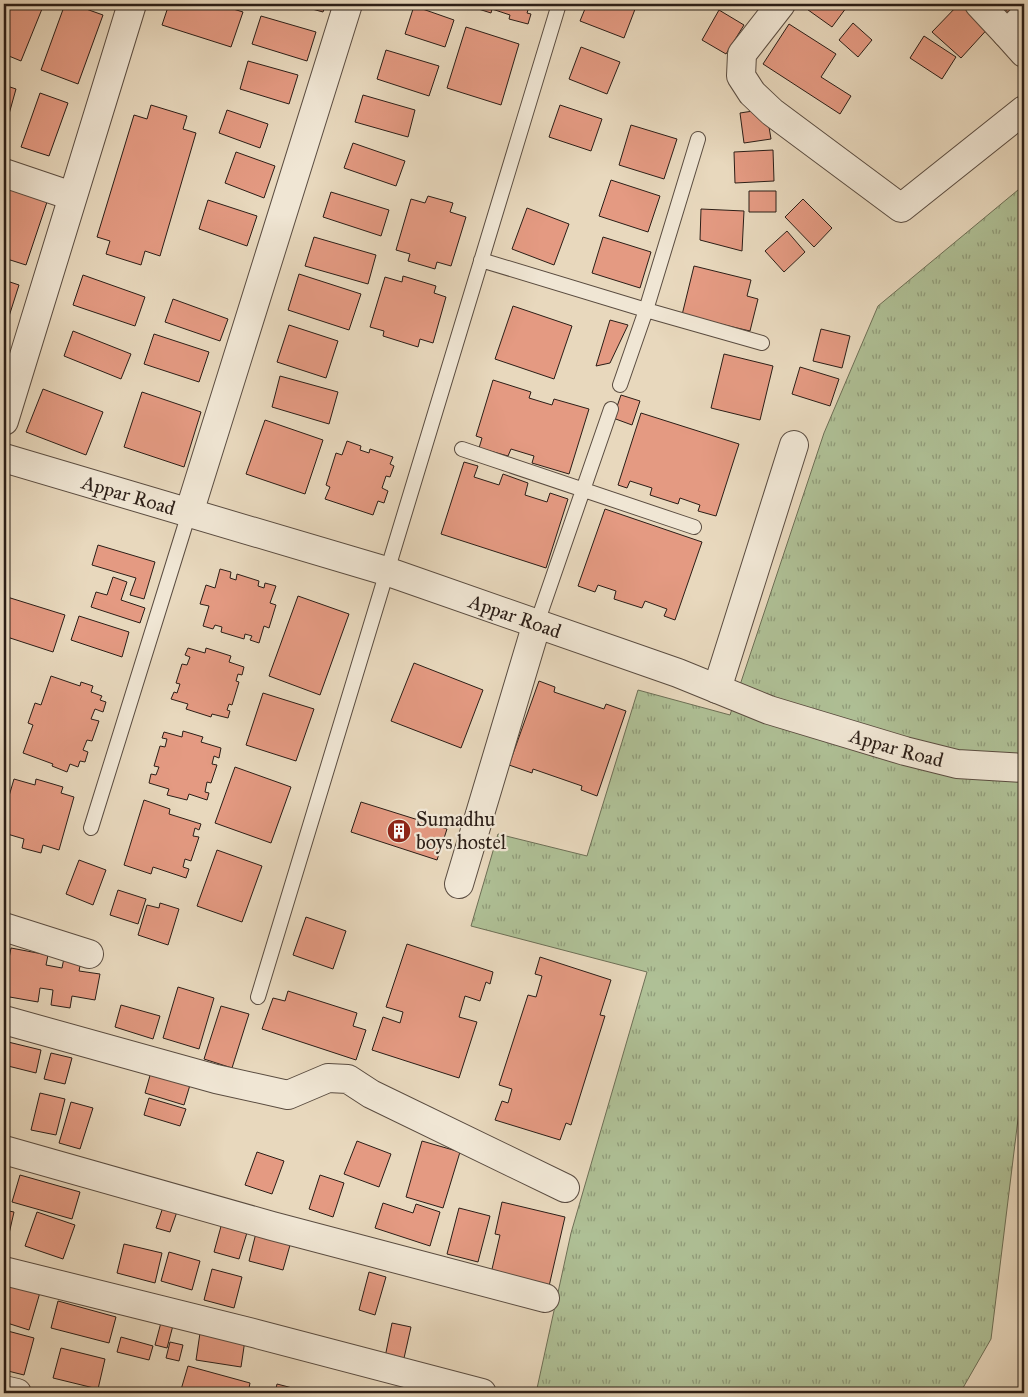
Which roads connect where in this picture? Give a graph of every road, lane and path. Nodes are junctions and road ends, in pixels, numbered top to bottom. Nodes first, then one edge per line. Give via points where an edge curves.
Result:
1 (132, 4) edge
2 (348, 4) edge
3 (559, 4) edge
4 (782, 4) edge
5 (978, 4) edge
6 (1018, 34) edge
7 (1024, 110) edge
8 (698, 139) dead end
9 (4, 173) edge
10 (72, 196) junction
11 (480, 260) junction
12 (646, 310) junction
13 (762, 343) dead end
14 (620, 385) dead end
15 (611, 410) dead end
16 (4, 421) edge
17 (794, 445) dead end
18 (462, 449) dead end
19 (4, 458) edge
20 (583, 489) junction
21 (189, 512) junction
22 (694, 527) dead end
23 (386, 571) junction
24 (537, 623) junction
25 (717, 689) junction
26 (1024, 768) edge
27 (91, 828) dead end
28 (459, 884) dead end
29 (4, 927) edge
30 (89, 954) dead end
31 (258, 997) dead end
32 (4, 1020) edge
33 (4, 1150) edge
34 (565, 1188) dead end
35 (4, 1271) edge
36 (544, 1298) dead end
37 (4, 1390) edge
38 (17, 1393) edge
39 (482, 1393) edge

1 - 10 street
2 - 21 street
3 - 11 lane
4 - 7 street via 742,54 741,76 752,93 772,112 901,208
5 - 6 street
8 - 12 lane
9 - 10 street
10 - 16 street
11 - 12 lane
11 - 23 lane
12 - 13 lane
12 - 14 lane
15 - 20 lane
17 - 25 street
18 - 20 lane
19 - 21 street, Appar Road
20 - 22 lane
20 - 24 lane
21 - 23 street, Appar Road
21 - 27 lane
23 - 24 street, Appar Road
23 - 31 lane
24 - 25 street, Appar Road
24 - 28 street
25 - 26 street, Appar Road via 769,710 904,751 956,764
29 - 30 street
32 - 34 street via 216,1079 288,1095 328,1078 348,1079 371,1094
33 - 36 street
35 - 39 street
37 - 38 street

